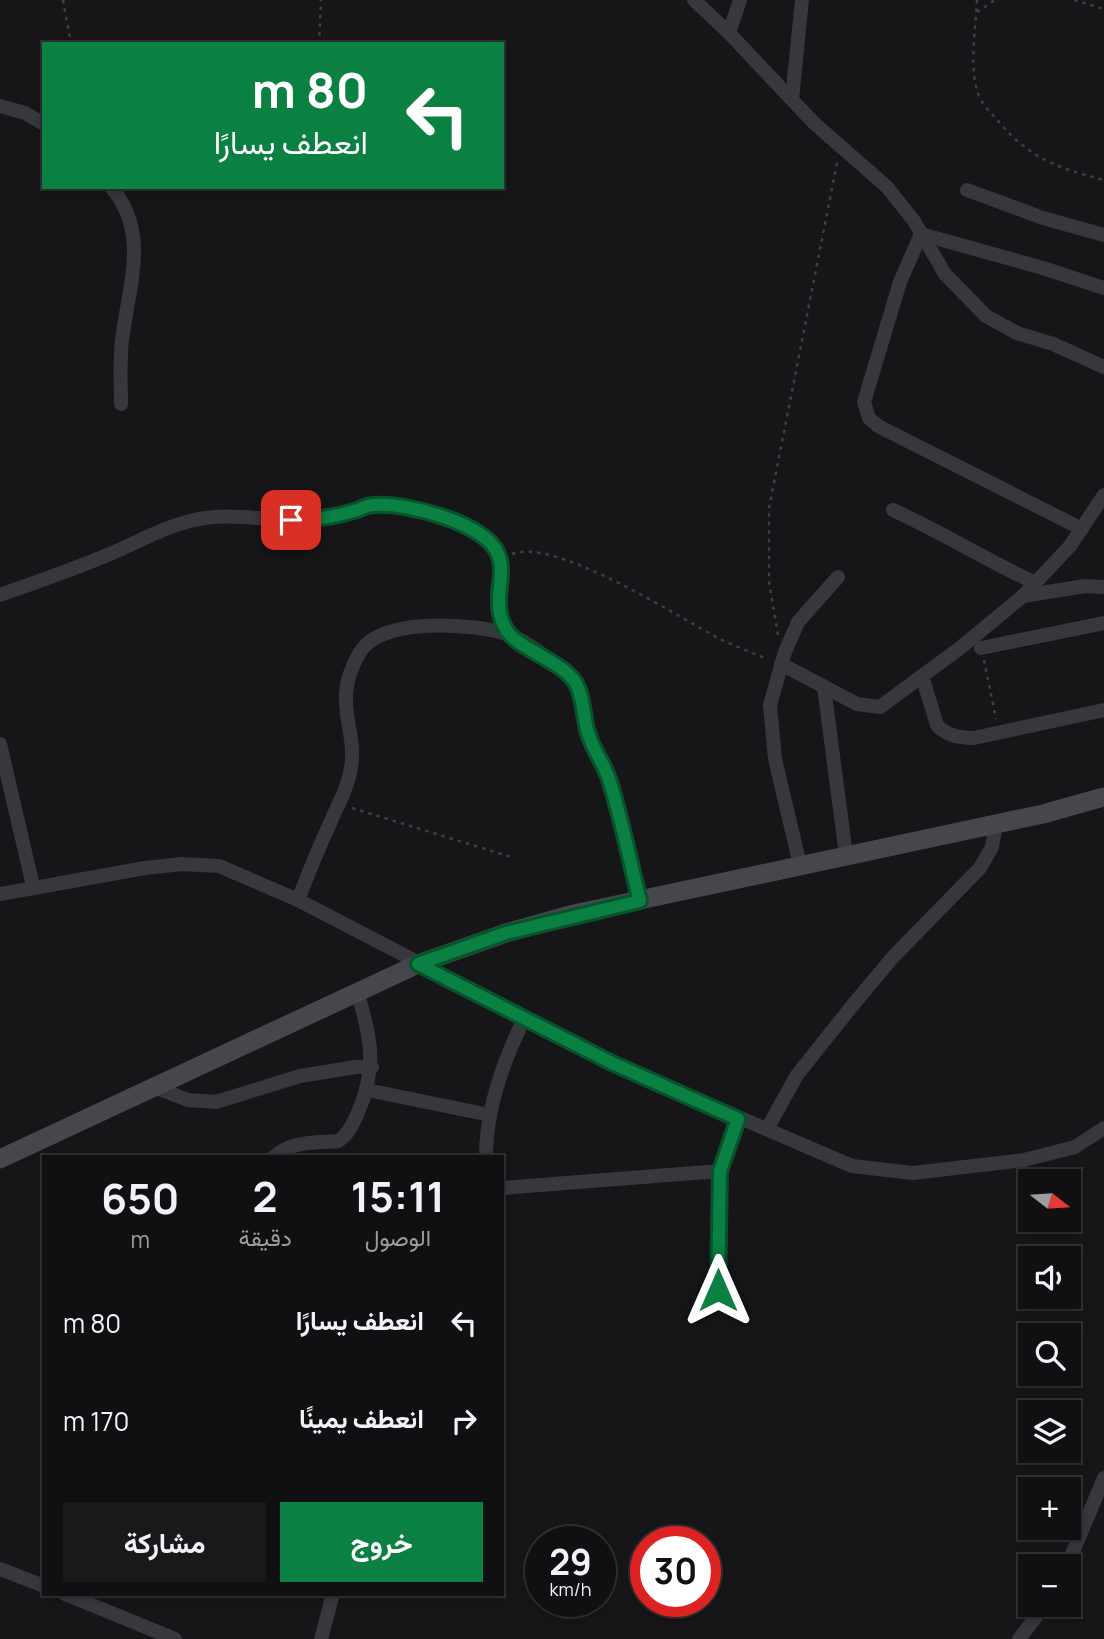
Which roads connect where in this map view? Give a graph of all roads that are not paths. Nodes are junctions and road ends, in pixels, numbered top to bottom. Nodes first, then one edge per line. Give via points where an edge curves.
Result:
1 (694, 0) edge
2 (740, 0) edge
3 (802, 0) edge
4 (729, 33) junction
5 (792, 99) junction
6 (0, 106) edge
7 (42, 123) edge
8 (112, 189) edge
9 (967, 190) dead end
10 (922, 234) junction
11 (1104, 235) edge
12 (1104, 288) edge
13 (1104, 367) edge
14 (121, 404) dead end
15 (1104, 495) edge
16 (893, 510) dead end
17 (1082, 529) junction
18 (838, 577) dead end
19 (1036, 583) junction
20 (1104, 587) edge
21 (0, 595) edge
22 (1023, 596) junction
23 (1104, 624) edge
24 (509, 634) junction
25 (981, 648) road end
26 (783, 658) junction
27 (922, 676) junction
28 (824, 687) junction
29 (1104, 710) edge
30 (0, 744) edge
31 (1104, 797) edge
32 (996, 823) junction
33 (846, 855) junction
34 (800, 865) junction
35 (33, 886) junction
36 (0, 894) edge
37 (298, 900) junction
38 (640, 901) junction
39 (418, 964) junction
40 (357, 991) junction
41 (525, 1017) junction
42 (372, 1067) junction
43 (154, 1087) junction
44 (367, 1090) junction
45 (490, 1115) junction
46 (738, 1119) junction
47 (1104, 1128) edge
48 (767, 1129) junction
49 (276, 1155) edge
50 (486, 1155) edge
51 (0, 1159) edge
52 (720, 1171) junction
53 (504, 1188) edge
54 (718, 1290) dead end
55 (1104, 1478) edge
56 (1072, 1554) edge
57 (0, 1569) edge
58 (42, 1585) edge
59 (69, 1596) edge
60 (332, 1596) edge
61 (1036, 1617) edge
62 (148, 1634) edge
63 (175, 1639) edge
64 (321, 1639) edge
65 (1019, 1639) edge

1 - 4 street
2 - 4 street
3 - 5 street
4 - 5 street
5 - 10 street via 887,187
6 - 7 street
8 - 14 street via 131,222 135,245 122,336
9 - 11 street
10 - 12 street
10 - 13 street via 945,274 986,316
10 - 17 street via 900,282 865,391 864,411 878,426
15 - 17 street
16 - 19 street
17 - 19 street
18 - 26 street via 798,622
19 - 22 street
20 - 22 street
21 - 24 street via 172,526 229,515 305,520 384,505 467,526 492,543 500,560 498,605
22 - 27 street
23 - 25 street
24 - 37 street via 409,627 375,637 360,652 345,691 352,764
24 - 38 street via 565,672 579,689 589,736 610,783
26 - 28 street
26 - 34 street via 770,717
27 - 28 street via 875,708
27 - 29 street via 941,730 956,736 974,738
28 - 33 street
30 - 35 street
31 - 32 street
32 - 33 street
32 - 48 street via 992,847 981,869 893,957 852,1006 797,1074
33 - 34 street
34 - 38 street
35 - 36 street
35 - 37 street via 198,863 231,870
37 - 39 street
38 - 39 street via 506,933
39 - 40 street
39 - 41 street
40 - 42 street
40 - 43 street
41 - 45 street
41 - 46 street via 612,1063
42 - 43 street via 300,1076 216,1102 188,1100
42 - 44 street
43 - 51 street
44 - 45 street
44 - 49 street via 344,1137 292,1145
45 - 50 street
46 - 48 street
46 - 52 street
47 - 48 street via 1075,1147 1024,1160 905,1173 852,1166
52 - 53 street
52 - 54 street
55 - 56 street
57 - 58 street
59 - 62 street
60 - 64 street
61 - 65 street
62 - 63 street

